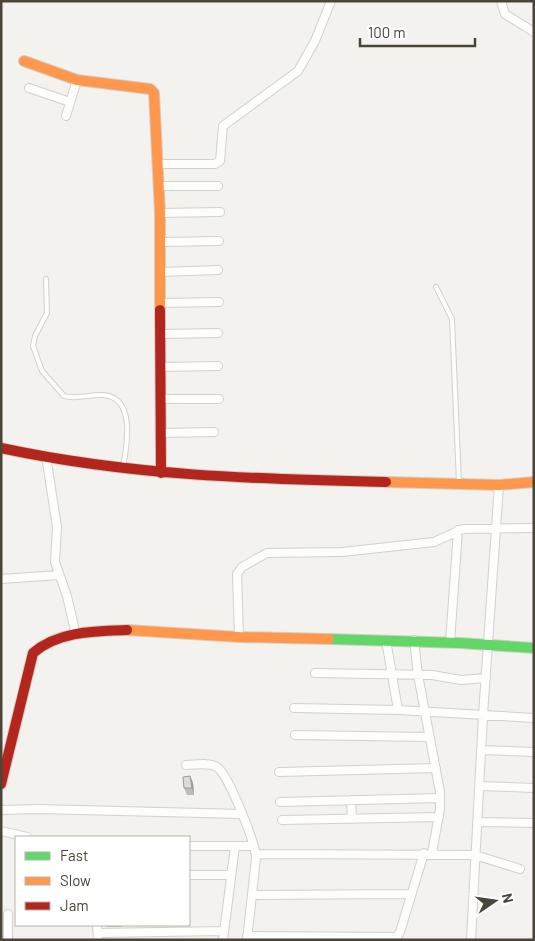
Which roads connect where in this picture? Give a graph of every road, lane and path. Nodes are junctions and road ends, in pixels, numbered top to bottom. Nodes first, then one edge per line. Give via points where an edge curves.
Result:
1 (331, 1) edge
2 (501, 1) edge
3 (534, 32) edge
4 (24, 62) dead end
5 (77, 80) junction
6 (28, 88) dead end
7 (70, 102) junction
8 (66, 116) dead end
9 (158, 164) junction
10 (159, 186) junction
11 (218, 186) dead end
12 (220, 212) dead end
13 (160, 213) junction
14 (219, 241) dead end
15 (160, 242) junction
16 (218, 270) dead end
17 (160, 272) junction
18 (46, 279) dead end
19 (436, 287) dead end
20 (219, 302) dead end
21 (161, 303) junction
22 (162, 334) junction
23 (218, 334) dead end
24 (218, 366) dead end
25 (162, 367) junction
26 (219, 398) dead end
27 (161, 399) junction
28 (214, 432) dead end
29 (161, 433) junction
30 (1, 448) edge
31 (46, 456) junction
32 (123, 469) junction
33 (162, 473) junction
34 (534, 482) edge
35 (459, 485) junction
36 (499, 485) junction
37 (534, 528) edge
38 (496, 529) junction
39 (458, 530) junction
40 (59, 575) junction
41 (1, 579) edge
42 (76, 635) junction
43 (239, 637) junction
44 (386, 640) junction
45 (414, 640) junction
46 (450, 642) junction
47 (489, 644) junction
48 (534, 648) edge
49 (315, 673) dead end
50 (392, 674) junction
51 (418, 675) junction
52 (486, 678) junction
53 (294, 708) dead end
54 (398, 710) junction
55 (425, 712) junction
56 (483, 715) junction
57 (534, 718) edge
58 (295, 735) dead end
59 (430, 738) junction
60 (6, 743) edge
61 (481, 750) junction
62 (534, 752) edge
63 (186, 765) dead end
64 (436, 768) junction
65 (279, 772) dead end
66 (1, 784) edge
67 (480, 786) junction
68 (534, 788) edge
69 (440, 798) junction
70 (351, 800) junction
71 (280, 802) dead end
72 (1, 810) edge
73 (242, 814) junction
74 (439, 818) junction
75 (352, 819) junction
76 (282, 820) dead end
77 (477, 822) junction
78 (534, 823) edge
79 (1, 831) edge
80 (23, 836) edge
81 (190, 846) edge
82 (235, 846) junction
83 (253, 846) junction
84 (428, 853) junction
85 (256, 854) junction
86 (475, 855) junction
87 (520, 869) dead end
88 (190, 875) edge
89 (230, 875) junction
90 (411, 894) junction
91 (252, 895) junction
92 (8, 914) dead end
93 (98, 932) edge
94 (223, 936) edge
95 (247, 938) edge
96 (396, 939) edge
97 (8, 940) edge
98 (471, 940) edge

1 - 9 street via 316,41 298,71 223,126 220,161 215,164
2 - 3 street via 505,14
4 - 5 street
5 - 7 street
5 - 9 street via 154,91
6 - 7 street
7 - 8 street
9 - 10 street
10 - 11 street
10 - 13 street
12 - 13 street
13 - 15 street
14 - 15 street
15 - 17 street
16 - 17 street
17 - 21 street
18 - 32 lane via 48,308 33,341 36,358 42,371 64,396 107,395 119,403 125,413 128,441
19 - 35 lane via 452,319
20 - 21 street
21 - 22 street
22 - 23 street
22 - 25 street
24 - 25 street
25 - 27 street
26 - 27 street
27 - 29 street
28 - 29 street
29 - 33 street
30 - 31 street
31 - 32 street
31 - 40 street via 57,527 55,562
32 - 33 street
33 - 35 street
34 - 36 street
35 - 36 street
36 - 38 street
37 - 38 street
38 - 39 street
38 - 47 street
39 - 43 street via 434,542 342,552 262,555 242,567 237,574
39 - 46 street
40 - 41 street
40 - 42 street
42 - 43 street via 137,632
42 - 60 street via 43,645 33,653
43 - 44 street
44 - 45 street
44 - 50 street
45 - 46 street
45 - 51 street
46 - 47 street
47 - 48 street
47 - 52 street
49 - 50 street
50 - 51 street
50 - 54 street
51 - 52 street via 461,680
51 - 55 street
52 - 56 street
53 - 54 street
54 - 55 street
55 - 56 street
55 - 59 street
56 - 57 street
56 - 61 street
58 - 59 street
59 - 64 street
60 - 66 street
61 - 62 street
61 - 67 street
63 - 73 street via 212,764 220,770
64 - 65 street
64 - 69 street
67 - 68 street
67 - 77 street
69 - 70 street
69 - 74 street
70 - 71 street
70 - 75 street
72 - 73 street
73 - 83 street
74 - 75 street
74 - 84 street
75 - 76 street
77 - 78 street
77 - 86 street
79 - 80 street
81 - 82 street
82 - 83 street
82 - 89 street
83 - 85 street
84 - 85 street
84 - 86 street
84 - 90 street
85 - 91 street
86 - 87 street
86 - 98 street
88 - 89 street
89 - 94 street
90 - 91 street
90 - 96 street
91 - 95 street
92 - 97 street
93 - 94 street
95 - 96 street

